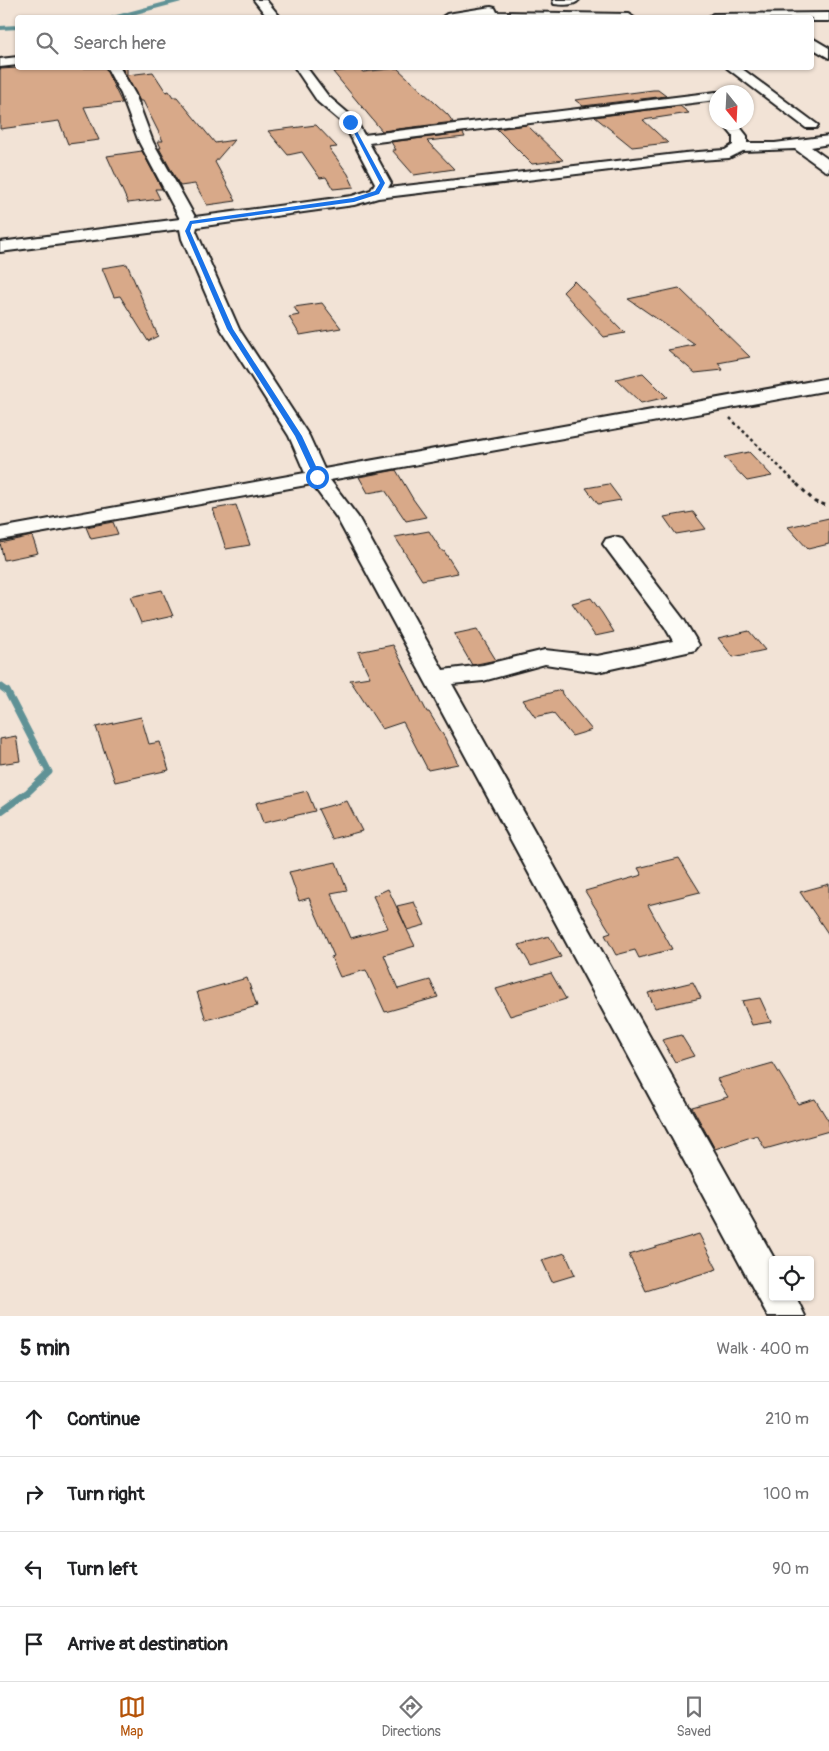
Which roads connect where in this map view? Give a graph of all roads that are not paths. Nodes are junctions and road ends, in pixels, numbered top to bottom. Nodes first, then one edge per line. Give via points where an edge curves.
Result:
1 (260, 0) edge
2 (573, 0) edge
3 (550, 2) edge
4 (272, 15) edge
5 (476, 15) edge
6 (814, 16) edge
7 (829, 16) edge
8 (814, 43) edge
9 (829, 54) edge
10 (15, 61) edge
11 (0, 63) edge
12 (113, 70) edge
13 (302, 70) edge
14 (736, 70) edge
15 (762, 90) junction
16 (754, 91) edge
17 (709, 97) edge
18 (811, 125) dead end
19 (736, 130) edge
20 (358, 140) junction
21 (829, 140) edge
22 (798, 144) junction
23 (740, 148) junction
24 (829, 167) edge
25 (377, 192) junction
26 (190, 223) junction
27 (0, 247) edge
28 (829, 384) edge
29 (317, 477) junction
30 (0, 534) edge
31 (614, 544) dead end
32 (436, 678) junction
33 (769, 1283) edge
34 (779, 1301) edge
35 (787, 1316) edge

1 - 4 street
2 - 3 street
3 - 5 street
6 - 7 street
8 - 9 street
10 - 11 street
12 - 26 street via 128,94 146,142
13 - 20 street via 323,99 350,122
14 - 15 street
15 - 16 street
15 - 18 street
17 - 20 street
19 - 23 street via 740,136
20 - 25 street via 383,183
21 - 22 street
22 - 23 street
22 - 24 street
23 - 25 street via 729,154
25 - 26 street via 354,200
26 - 27 street
26 - 29 street via 190,239 230,329 299,436
28 - 29 street
29 - 30 street
29 - 32 street via 347,517
31 - 32 street via 676,625 687,645 597,664 545,657 483,673
32 - 33 street
34 - 35 street

